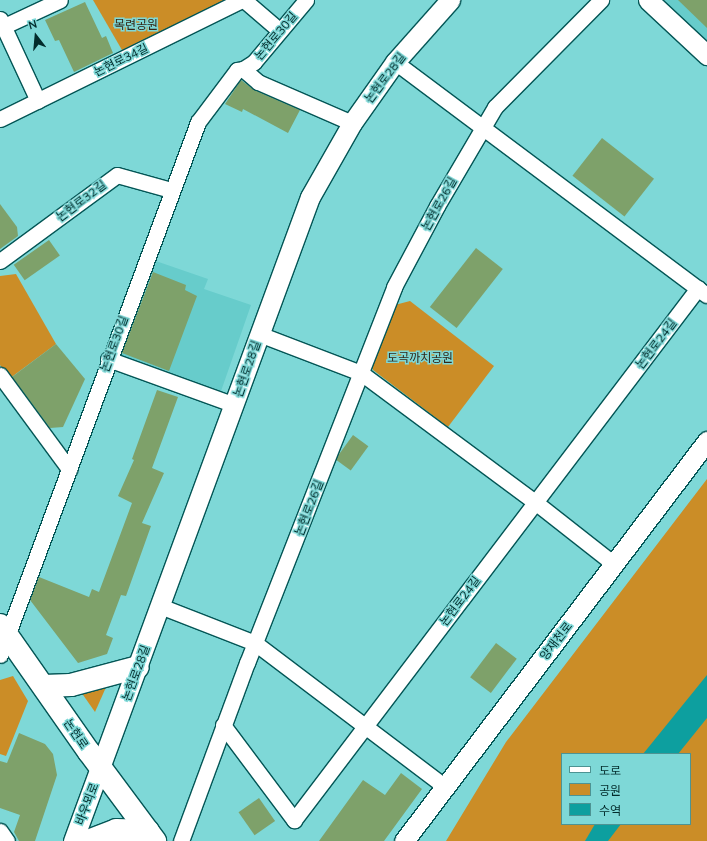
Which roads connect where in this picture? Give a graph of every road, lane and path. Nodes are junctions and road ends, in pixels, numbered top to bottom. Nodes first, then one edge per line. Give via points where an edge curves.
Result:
1 (60, 0) edge
2 (243, 0) edge
3 (306, 0) edge
4 (450, 0) edge
5 (601, 0) edge
6 (648, 0) edge
7 (1, 25) edge
8 (279, 30) junction
9 (707, 55) edge
10 (395, 62) junction
11 (243, 69) junction
12 (38, 101) junction
13 (0, 120) edge
14 (352, 123) junction
15 (484, 126) junction
16 (171, 190) junction
17 (0, 261) edge
18 (702, 292) edge
19 (259, 334) junction
20 (108, 359) junction
21 (361, 373) junction
22 (0, 375) edge
23 (235, 405) junction
24 (707, 441) edge
25 (69, 469) junction
26 (535, 502) junction
27 (614, 565) junction
28 (160, 606) junction
29 (4, 630) edge
30 (255, 643) junction
31 (0, 655) edge
32 (138, 667) junction
33 (44, 686) junction
34 (223, 725) junction
35 (368, 726) junction
36 (100, 768) junction
37 (444, 786) junction
38 (0, 831) edge
39 (152, 836) edge
40 (7, 841) edge
41 (73, 841) edge
42 (88, 841) edge
43 (181, 841) edge
44 (404, 841) edge

1 - 7 street
2 - 8 street
2 - 12 street, 논현로34길
3 - 8 street, 논현로30길
4 - 10 street, 논현로28길
5 - 15 street, 논현로26길 via 495,107
6 - 9 street
7 - 12 street
8 - 11 street, 논현로30길 via 254,62
10 - 14 street, 논현로28길
10 - 15 street
11 - 14 street, 논현로30길 via 258,82
11 - 16 street, 논현로30길 via 237,70 198,122
12 - 13 street, 논현로34길
14 - 19 street, 논현로28길 via 310,197
15 - 18 street
15 - 21 street, 논현로26길 via 394,287
16 - 17 street, 논현로32길 via 117,175
16 - 20 street, 논현로30길
18 - 26 street, 논현로24길
19 - 21 street
19 - 23 street, 논현로28길
20 - 23 street
20 - 25 street, 논현로30길
21 - 26 street
21 - 30 street, 논현로26길
22 - 25 street
23 - 28 street, 논현로28길 via 209,466
24 - 27 street, 양재천로
25 - 29 street, 논현로30길
26 - 27 street
26 - 35 street, 논현로24길
27 - 37 street, 양재천로
28 - 30 street
28 - 32 street, 논현로28길
29 - 31 street, 논현로30길
29 - 33 main road, 논현로
30 - 34 street, 논현로26길
30 - 35 street
32 - 33 main road via 71,685
32 - 36 street, 논현로28길
33 - 36 main road, 논현로
34 - 35 street, 논현로24길 via 294,820
34 - 43 street, 논현로26길
35 - 37 street
36 - 39 main road, 논현로
36 - 41 street, 바우뫼로
37 - 44 street, 양재천로
38 - 40 street
39 - 42 main road via 116,830

